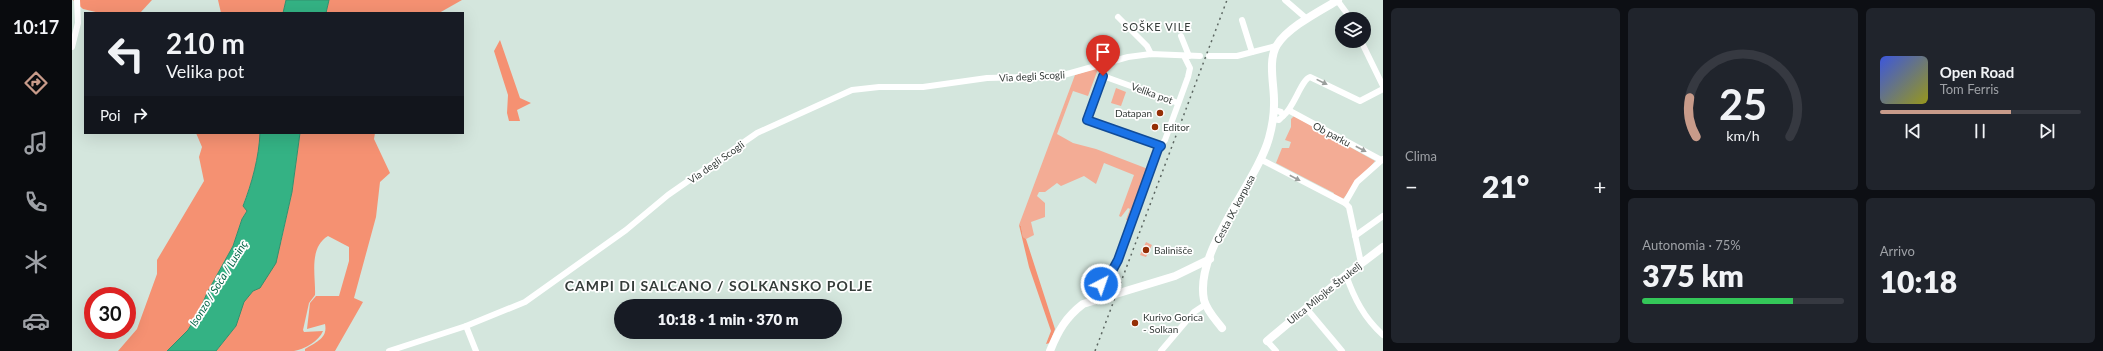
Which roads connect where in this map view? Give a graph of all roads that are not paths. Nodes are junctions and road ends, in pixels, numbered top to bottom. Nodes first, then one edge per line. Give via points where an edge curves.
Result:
1 (77, 0) edge
2 (1285, 0) edge
3 (1338, 0) edge
4 (1346, 12) edge
5 (1118, 16) dead end
6 (1307, 19) junction
7 (1242, 20) dead end
8 (1181, 36) dead end
9 (1276, 46) junction
10 (72, 47) edge
11 (1364, 48) edge
12 (1252, 52) junction
13 (1151, 54) junction
14 (1186, 56) junction
15 (1200, 56) dead end
16 (1209, 56) dead end
17 (1107, 63) junction
18 (1103, 76) junction
19 (1383, 86) edge
20 (1383, 89) edge
21 (1178, 103) junction
22 (1274, 110) junction
23 (1290, 111) junction
24 (1284, 116) junction
25 (1273, 119) junction
26 (1161, 146) junction
27 (1260, 159) junction
28 (1382, 160) edge
29 (1345, 203) junction
30 (1383, 216) edge
31 (1355, 236) junction
32 (1383, 247) edge
33 (1210, 260) junction
34 (1361, 263) junction
35 (1346, 275) junction
36 (1103, 297) junction
37 (1206, 304) junction
38 (1306, 308) junction
39 (466, 326) junction
40 (1222, 328) dead end
41 (1383, 335) edge
42 (1267, 341) joint
43 (389, 351) edge
44 (476, 351) edge
45 (1050, 351) edge
46 (1161, 351) edge
47 (1276, 351) edge
48 (1342, 351) edge

1 - 10 street via 78,23
2 - 6 street
3 - 4 street
3 - 6 main road
5 - 13 street
6 - 9 main road
7 - 12 street
8 - 14 street, Velika pot
9 - 12 street
9 - 22 main road, Cesta IX. korpusa via 1273,63
11 - 19 street
12 - 16 street via 1237,56
13 - 14 street
13 - 17 street
14 - 15 street
14 - 21 street, Velika pot via 1190,68
17 - 18 street
17 - 39 street, Via degli Scogli via 1060,76 987,78 923,88 852,90 757,133 668,195 626,230 525,302
18 - 21 street, Velika pot
18 - 26 street via 1087,120
23 -> 20 street via 1305,81 1310,77 1360,100
21 - 26 street, Velika pot
22 - 24 street
22 - 25 main road, Cesta IX. korpusa
23 - 24 street
23 -> 28 street, Ob parku
24 - 25 street via 1279,120
25 - 27 main road, Cesta IX. korpusa
26 - 36 street, Velika pot via 1118,260 1112,271 1103,276
27 -> 29 street
27 - 33 main road, Cesta IX. korpusa via 1217,237
28 - 29 street via 1357,182
29 - 31 street via 1349,207
30 - 31 street
31 - 34 street
32 - 34 main road, Ulica Milojke Štrukelj
33 - 36 main road via 1175,276
33 - 37 main road, Cesta IX. korpusa via 1204,288
34 - 35 main road, Ulica Milojke Štrukelj
35 - 38 main road, Ulica Milojke Štrukelj
35 - 41 street via 1354,299
36 - 45 main road via 1084,304 1072,313 1061,326
37 - 40 main road
37 - 46 street via 1194,312
38 - 42 main road, Ulica Milojke Štrukelj
38 - 48 street
39 - 43 street, Via degli Scogli
39 - 44 street
42 - 47 street

